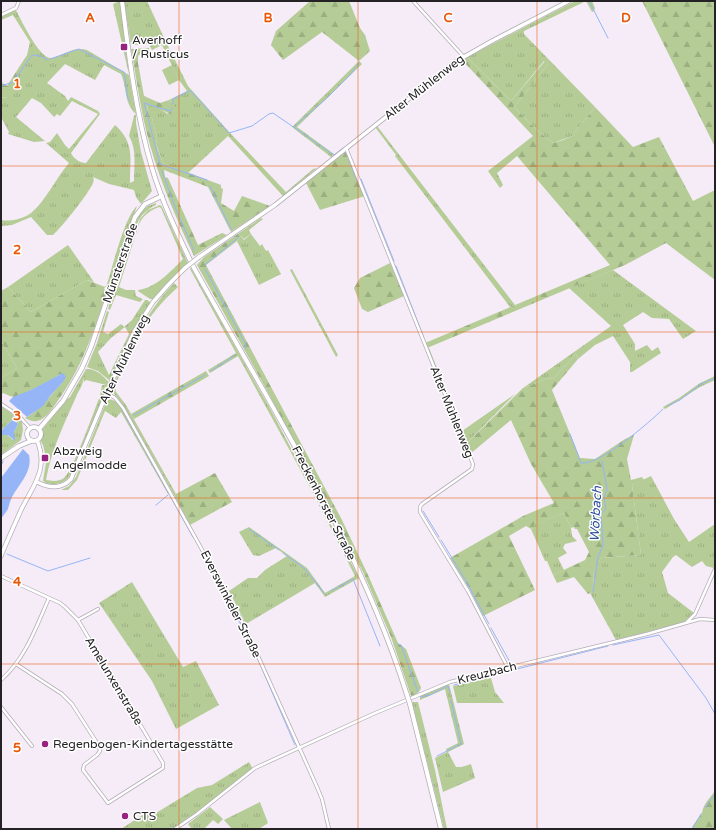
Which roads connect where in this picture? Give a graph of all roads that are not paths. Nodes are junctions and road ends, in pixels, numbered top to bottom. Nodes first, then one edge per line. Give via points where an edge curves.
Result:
1 (19, 1) edge
2 (122, 1) edge
3 (413, 1) edge
4 (569, 1) edge
5 (1, 15) edge
6 (463, 56) junction
7 (346, 148) junction
8 (162, 196) junction
9 (107, 393) junction
10 (1, 404) edge
11 (30, 428) junction
12 (39, 429) junction
13 (26, 436) junction
14 (31, 440) junction
15 (37, 440) junction
16 (19, 446) junction
17 (1, 458) edge
18 (37, 482) junction
19 (1, 556) edge
20 (715, 569) edge
21 (1, 576) edge
22 (49, 598) junction
23 (98, 609) dead end
24 (695, 614) junction
25 (700, 619) junction
26 (78, 620) junction
27 (715, 620) edge
28 (684, 625) junction
29 (16, 664) junction
30 (508, 668) junction
31 (1, 680) edge
32 (1, 707) edge
33 (32, 746) dead end
34 (300, 747) junction
35 (175, 829) edge
36 (329, 829) edge
37 (441, 829) edge

1 - 5 street via 16,8
2 - 8 main road via 143,134
3 - 6 street
4 - 6 street, Alter Mühlenweg
6 - 7 street, Alter Mühlenweg
7 - 9 street, Alter Mühlenweg, bridge via 266,212 198,257 164,289 144,315
7 - 30 street, Alter Mühlenweg via 473,464 472,469 422,504 420,512 468,591
8 - 12 main road, Münsterstraße via 145,204 135,217 82,368 63,401
8 - 37 main road, Freckenhorster Straße, bridge via 178,235 298,453 360,574 384,628 410,704
9 - 18 street, Alter Mühlenweg via 71,479 57,487
9 - 34 street, Everswinkeler Straße via 118,400 123,408 225,589
10 - 11 street via 19,416
11 - 12 main road
11 - 13 main road
12 - 15 main road via 41,435
13 - 14 main road
13 - 16 main road
14 - 15 main road
14 - 16 main road
15 - 18 street via 41,463
16 - 17 main road
18 - 19 street
20 - 24 street
21 - 22 street, Amelunxenstraße
22 - 26 street, Amelunxenstraße via 65,607
22 - 29 street via 25,652
23 - 26 street
24 - 25 street
24 - 28 street
25 - 27 street, Kreuzbach
25 - 28 street, Kreuzbach
26 - 29 street, Amelunxenstraße via 163,763 164,766 160,770 108,803 83,770 84,765 99,753 100,749 72,704 62,694
28 - 30 street, Kreuzbach
29 - 31 street
30 - 34 street, Kreuzbach via 450,682
32 - 33 street
34 - 35 street, Kreuzbach via 255,768
34 - 36 street, Everswinkeler Straße via 322,799

